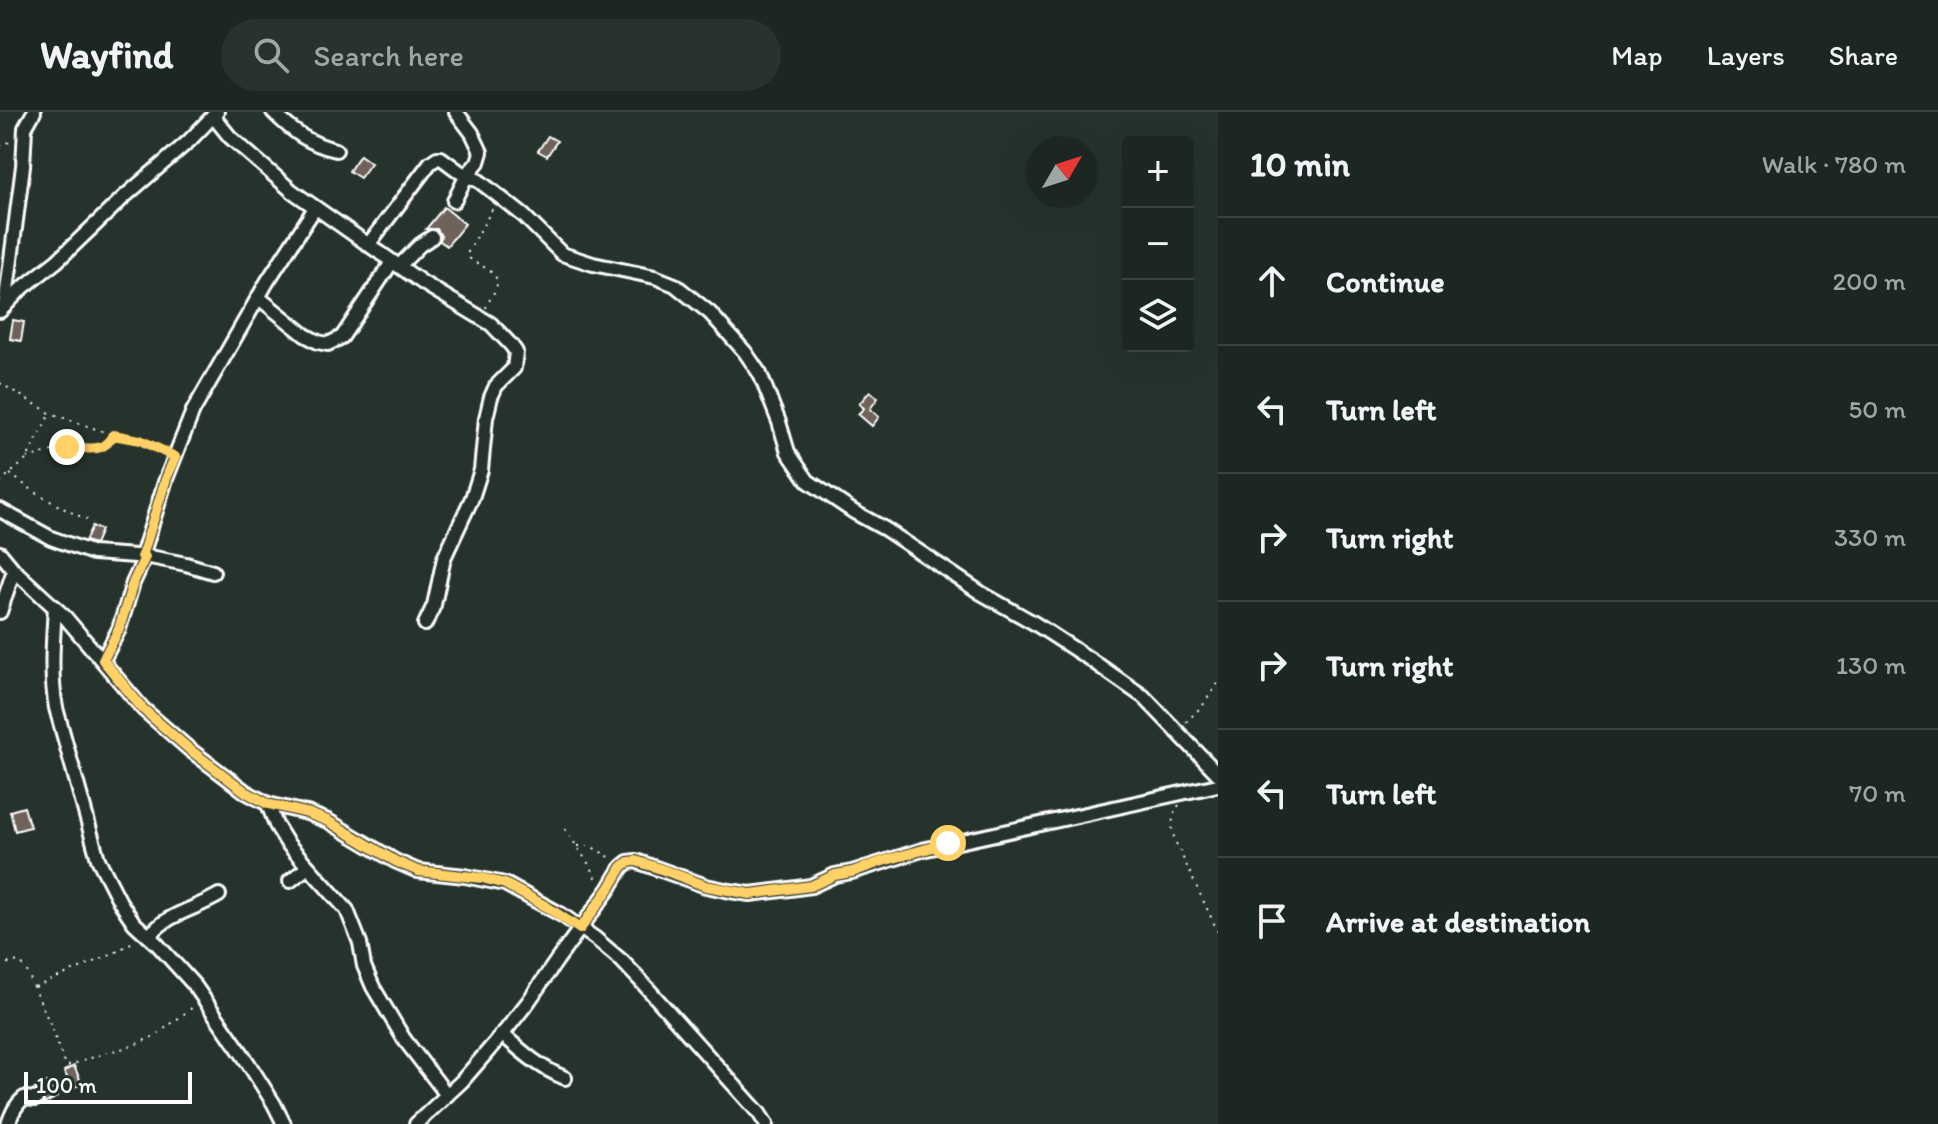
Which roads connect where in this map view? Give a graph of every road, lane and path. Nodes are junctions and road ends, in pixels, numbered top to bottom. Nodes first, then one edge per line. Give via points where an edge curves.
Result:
1 (34, 112) edge
2 (273, 112) edge
3 (215, 114) edge
4 (458, 114) edge
5 (336, 150) dead end
6 (467, 175) junction
7 (495, 193) junction
8 (454, 201) dead end
9 (315, 208) junction
10 (432, 237) dead end
11 (368, 245) junction
12 (396, 264) junction
13 (258, 297) junction
14 (2, 308) edge
15 (489, 323) junction
16 (0, 383) edge
17 (50, 413) junction
18 (113, 435) junction
19 (175, 457) junction
20 (27, 458) junction
21 (10, 474) junction
22 (0, 482) edge
23 (0, 510) edge
24 (93, 522) dead end
25 (0, 553) edge
26 (144, 557) junction
27 (14, 570) junction
28 (213, 572) dead end
29 (55, 607) junction
30 (0, 612) edge
31 (425, 624) dead end
32 (103, 660) junction
33 (1218, 683) edge
34 (1179, 732) junction
35 (1218, 774) edge
36 (1218, 785) edge
37 (1190, 791) junction
38 (268, 804) junction
39 (565, 829) dead end
40 (577, 846) junction
41 (629, 862) junction
42 (308, 867) junction
43 (290, 881) dead end
44 (219, 895) dead end
45 (603, 898) junction
46 (580, 929) junction
47 (1218, 932) edge
48 (148, 935) junction
49 (0, 967) edge
50 (34, 988) junction
51 (203, 998) junction
52 (502, 1034) junction
53 (565, 1078) dead end
54 (447, 1095) junction
55 (36, 1099) dead end
56 (8, 1124) edge
57 (284, 1124) edge
58 (416, 1124) edge
59 (766, 1124) edge

1 - 14 street via 25,128
2 - 5 street via 305,140
3 - 9 street via 230,137
3 - 14 street
4 - 6 street via 481,152
6 - 7 street
6 - 8 street
6 - 11 street via 434,159
7 - 15 path via 494,207 468,257 497,279 486,307
7 - 34 street via 562,254 675,285 710,313 760,374 788,452 808,481 1091,660 1144,697
9 - 11 street
9 - 13 street
10 - 12 street
11 - 12 street
12 - 13 street via 342,337 328,344 305,335
12 - 15 street
13 - 19 street via 193,411
15 - 31 street via 516,352 514,368 491,397 481,470 444,558
16 - 17 path
17 - 18 path
17 - 20 path
18 - 19 path via 140,440
18 - 20 path via 101,448 67,447
19 - 26 street
20 - 21 path
21 - 22 path
21 - 24 path via 59,508
23 - 26 street via 51,538 93,553
25 - 27 street
26 - 28 street
26 - 32 street
27 - 29 street
27 - 30 street
29 - 32 street
29 - 48 street via 53,691 98,859 120,902
32 - 38 street via 163,727
33 - 34 path
34 - 35 street
36 - 37 street
37 - 41 street via 990,833 811,886 759,893 706,886
37 - 47 path via 1171,828
38 - 42 street via 287,843
38 - 46 street via 328,821 418,871 505,884
39 - 40 path
40 - 41 path via 588,845
40 - 45 path via 595,873
41 - 45 street
42 - 43 street
42 - 54 street via 347,910 373,987
44 - 48 street via 166,919
45 - 46 street
46 - 52 street
46 - 59 street via 622,961
48 - 50 path
48 - 51 street
49 - 50 path via 17,960
50 - 51 path via 68,1066 155,1036
51 - 57 street
52 - 53 street
52 - 54 street
54 - 58 street
55 - 56 street via 19,1101

